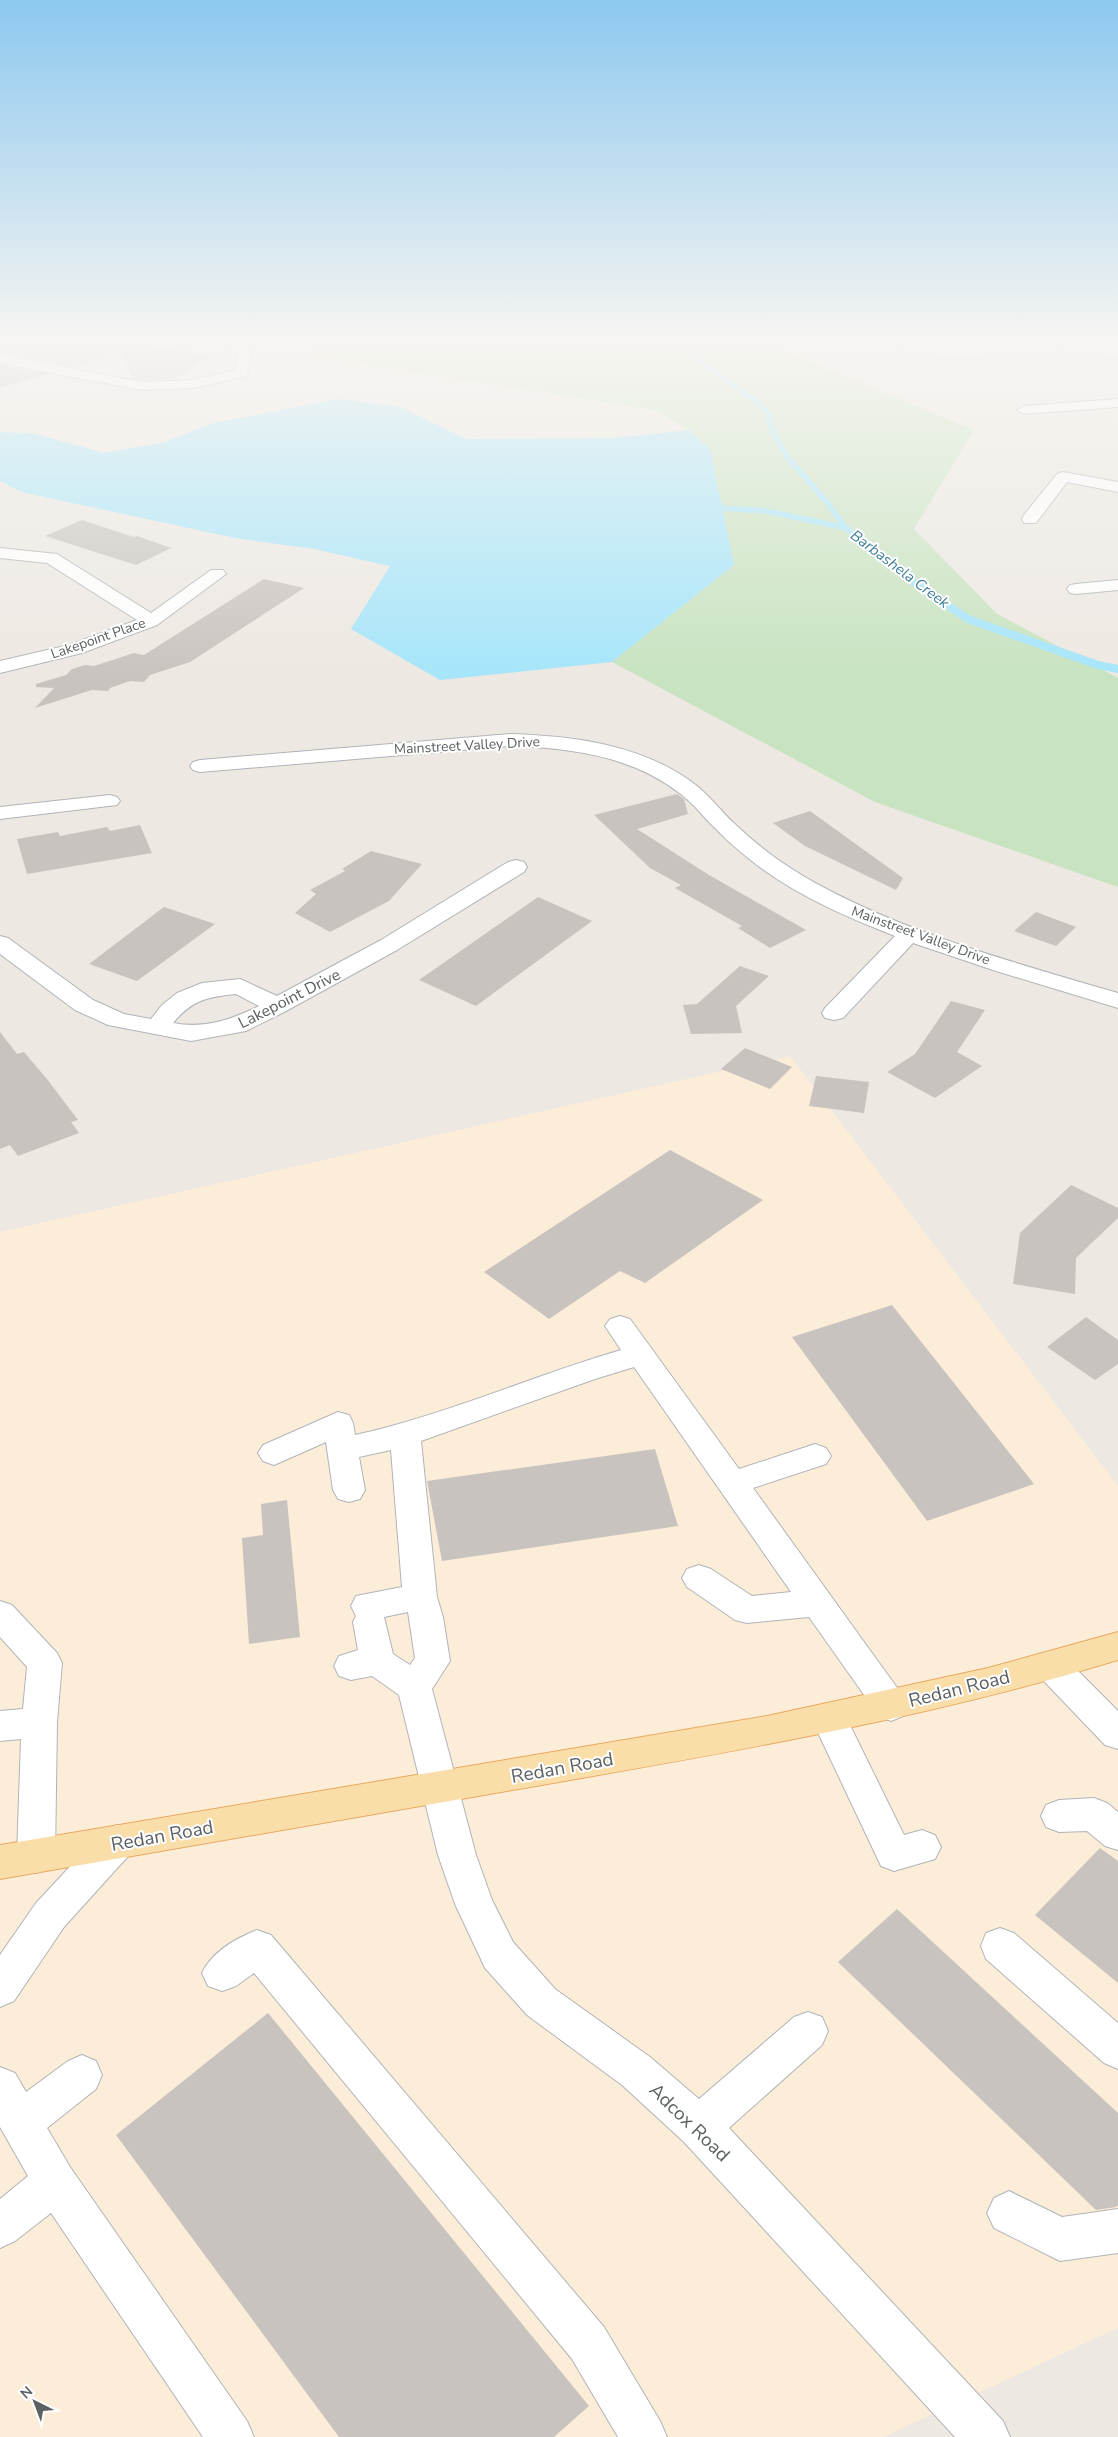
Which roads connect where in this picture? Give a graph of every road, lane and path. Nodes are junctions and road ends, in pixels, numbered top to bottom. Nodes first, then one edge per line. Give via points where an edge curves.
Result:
1 (1118, 487) edge
2 (1030, 519) dead end
3 (0, 552) edge
4 (51, 558) junction
5 (8, 570) dead end
6 (217, 574) dead end
7 (1118, 585) edge
8 (1076, 589) dead end
9 (151, 621) junction
10 (0, 667) edge
11 (200, 766) dead end
12 (110, 801) dead end
13 (0, 813) edge
14 (516, 867) dead end
15 (910, 933) junction
16 (5, 952) edge
17 (1118, 1001) edge
18 (277, 1006) junction
19 (834, 1013) dead end
20 (156, 1028) junction
21 (620, 1326) dead end
22 (640, 1355) junction
23 (405, 1435) junction
24 (342, 1449) junction
25 (274, 1452) dead end
26 (815, 1456) dead end
27 (732, 1483) junction
28 (349, 1490) dead end
29 (699, 1578) dead end
30 (420, 1597) junction
31 (818, 1603) junction
32 (0, 1614) edge
33 (1118, 1646) edge
34 (1050, 1665) junction
35 (414, 1687) junction
36 (891, 1706) junction
37 (829, 1718) junction
38 (39, 1722) junction
39 (0, 1726) edge
40 (1118, 1734) edge
41 (441, 1788) junction
42 (1059, 1816) dead end
43 (1118, 1834) edge
44 (117, 1842) junction
45 (922, 1847) dead end
46 (36, 1856) junction
47 (0, 1862) edge
48 (1000, 1946) dead end
49 (222, 1973) dead end
50 (0, 1988) edge
51 (808, 2031) dead end
52 (1118, 2049) edge
53 (82, 2075) dead end
54 (0, 2087) edge
55 (21, 2122) junction
56 (699, 2127) junction
57 (55, 2182) junction
58 (1009, 2213) dead end
59 (0, 2226) edge
60 (1118, 2231) edge
61 (231, 2437) edge
62 (644, 2437) edge
63 (987, 2437) edge

1 - 2 street via 1063,477
3 - 4 street, Lakepoint Place
4 - 5 street
4 - 9 street, Lakepoint Place
6 - 9 street
7 - 8 street
9 - 10 street, Lakepoint Place via 74,649
11 - 15 street, Mainstreet Valley Drive via 511,740 550,740 600,749 635,761 689,790 735,836 784,874 854,911
12 - 13 street
14 - 18 street, Lakepoint Drive via 389,945
15 - 17 street, Mainstreet Valley Drive
15 - 19 street
16 - 20 street, Lakepoint Drive via 84,1005 117,1020
18 - 20 street, Lakepoint Drive via 237,1026 191,1034
18 - 20 street via 240,986 202,990 171,1010
21 - 22 street
22 - 23 street via 585,1371
22 - 27 street
23 - 24 street
23 - 30 street
24 - 25 street via 338,1423
24 - 28 street
26 - 27 street
27 - 31 street
29 - 31 street via 747,1610
30 - 35 street via 433,1661
30 - 35 street via 369,1614 364,1664
31 - 36 street
32 - 38 street via 45,1662
33 - 34 main road, Redan Road
34 - 36 main road, Redan Road
34 - 40 street
35 - 41 street, Adcox Road
36 - 37 main road, Redan Road
37 - 41 main road, Redan Road
37 - 45 street via 894,1854
38 - 39 street
38 - 46 street
41 - 44 main road, Redan Road
41 - 56 street, Adcox Road via 457,1855 474,1904 499,1955 540,2002 636,2071
42 - 43 street via 1094,1814
44 - 46 main road, Redan Road
44 - 50 street via 50,1915
46 - 47 main road, Redan Road
48 - 52 street
49 - 62 street via 257,1948 588,2344
51 - 56 street
53 - 55 street
54 - 55 street
55 - 57 street
56 - 63 street, Adcox Road
57 - 59 street
57 - 61 street
58 - 60 street via 1060,2239

